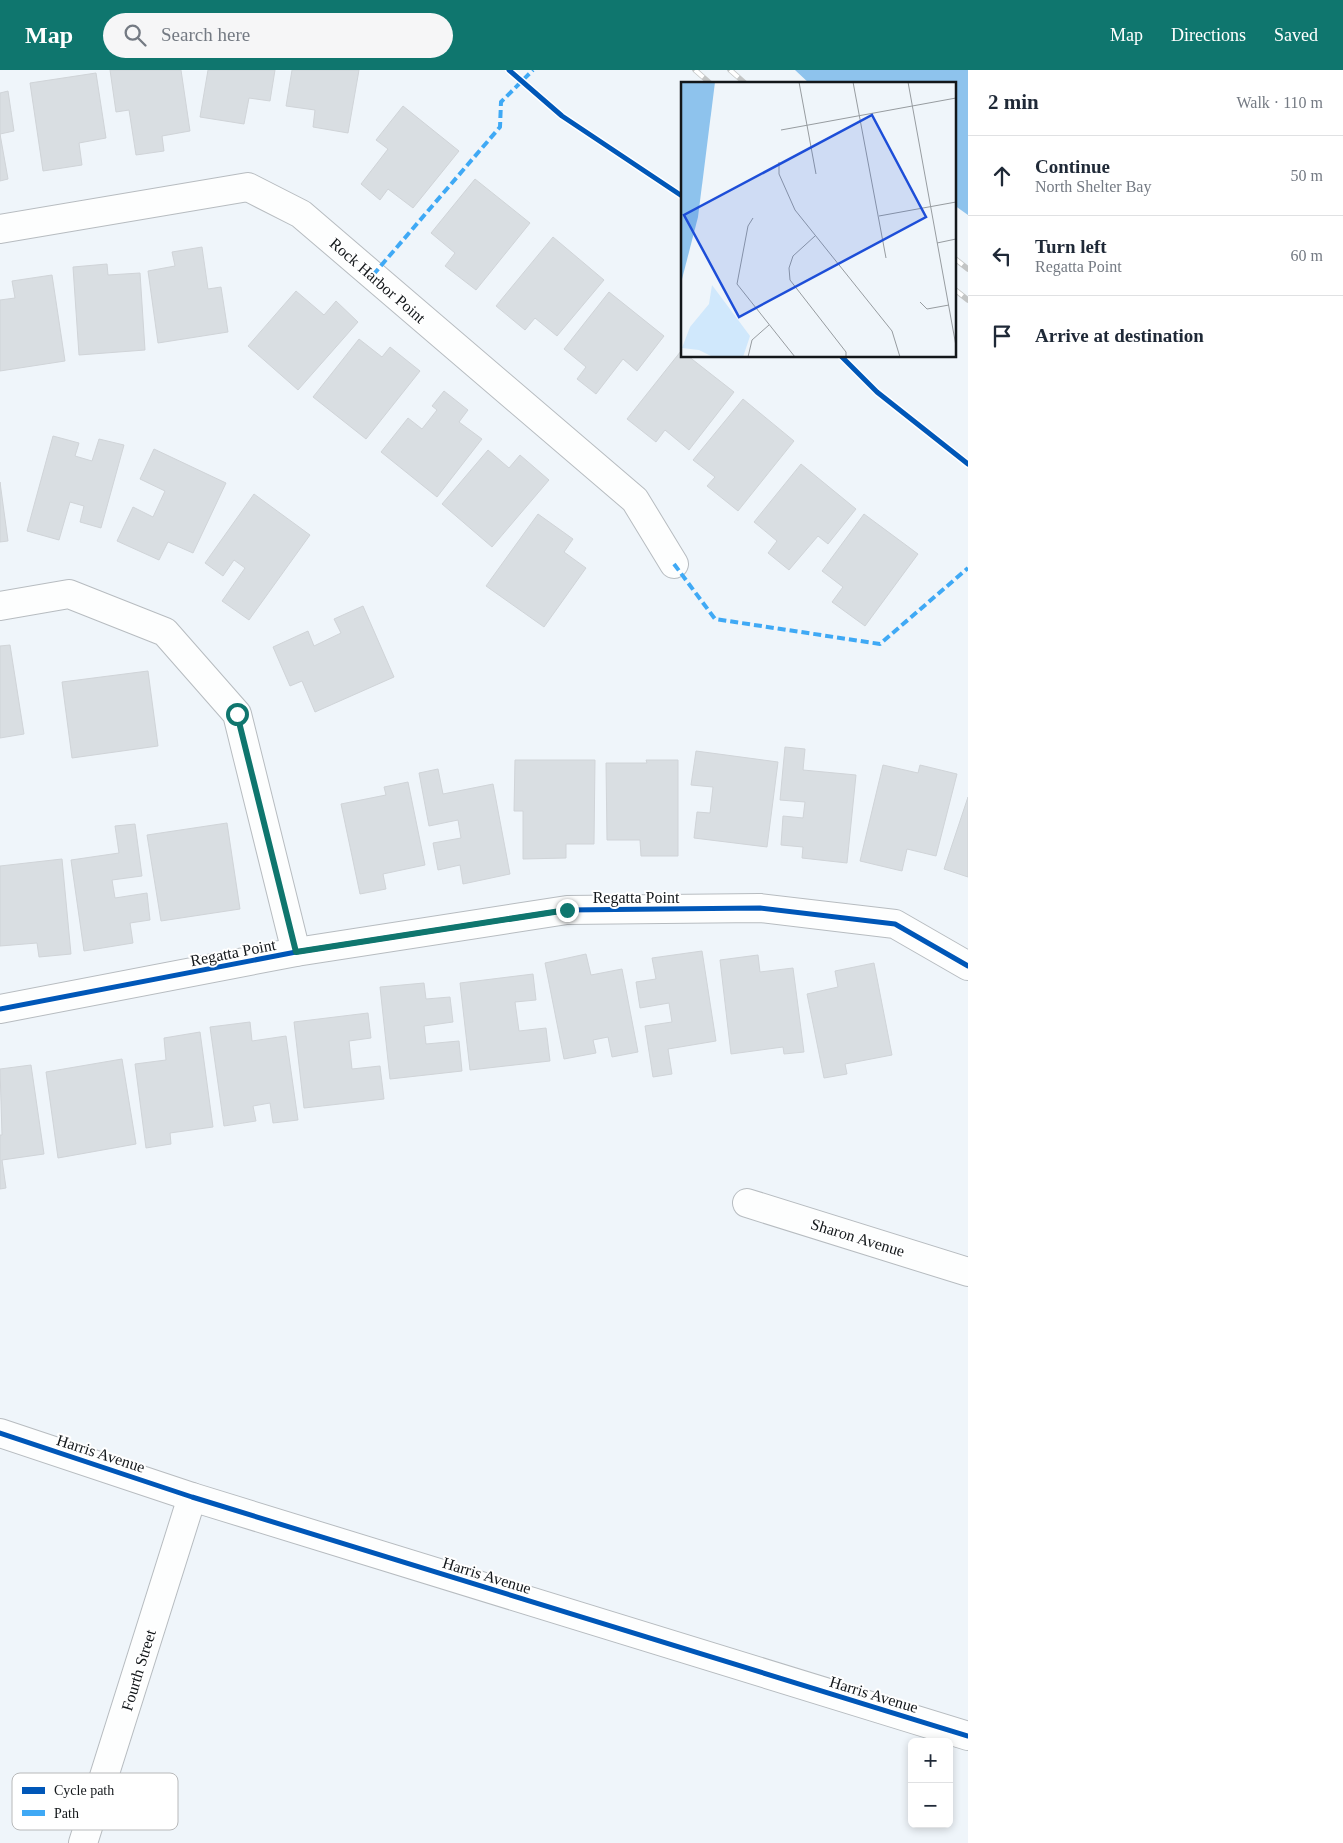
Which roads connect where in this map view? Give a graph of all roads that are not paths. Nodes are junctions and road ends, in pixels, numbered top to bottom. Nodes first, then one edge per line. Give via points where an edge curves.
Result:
1 (0, 229) edge
2 (674, 564) dead end
3 (0, 606) edge
4 (296, 952) junction
5 (968, 966) edge
6 (0, 1010) edge
7 (747, 1202) dead end
8 (968, 1272) edge
9 (0, 1433) edge
10 (192, 1497) junction
11 (968, 1736) edge
12 (105, 1773) edge
13 (87, 1830) edge
14 (83, 1843) edge

1 - 2 street, Rock Harbor Point via 248,187 301,214 635,500
3 - 4 street via 68,594 165,632 237,714
4 - 5 street, Regatta Point via 567,910 760,908 895,924
4 - 6 street, Regatta Point
7 - 8 street, Sharon Avenue
9 - 10 street, Harris Avenue
10 - 11 street, Harris Avenue
10 - 12 street, Fourth Street
13 - 14 street, Fourth Street

